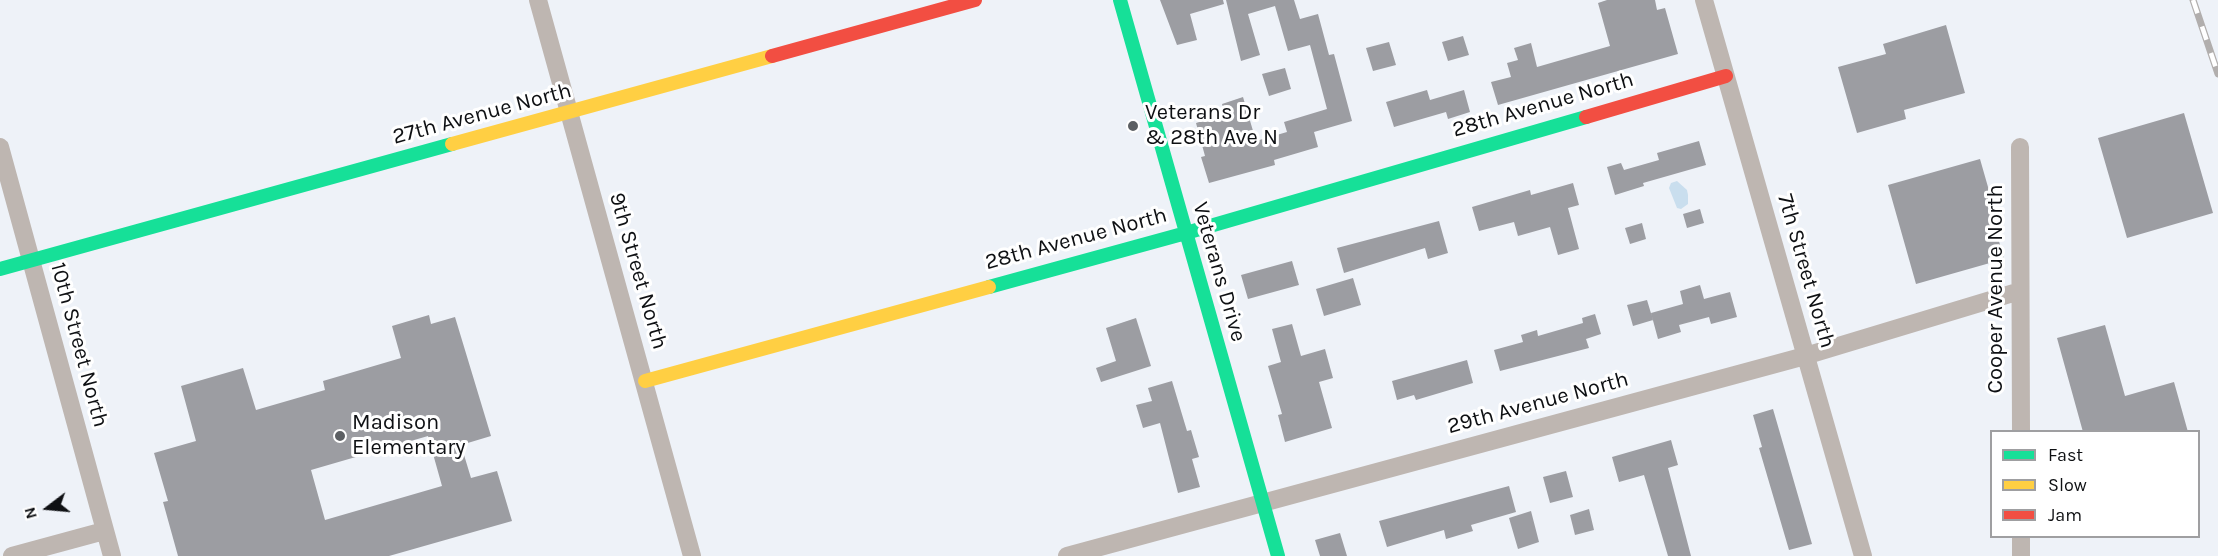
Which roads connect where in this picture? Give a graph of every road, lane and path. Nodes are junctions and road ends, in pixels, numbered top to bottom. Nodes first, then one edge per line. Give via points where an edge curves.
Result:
1 (538, 0) edge
2 (975, 0) edge
3 (1120, 0) edge
4 (1704, 0) edge
5 (1726, 76) junction
6 (569, 111) junction
7 (0, 147) edge
8 (2020, 147) dead end
9 (1186, 233) junction
10 (31, 260) junction
11 (0, 268) edge
12 (2020, 291) junction
13 (1805, 356) junction
14 (645, 381) junction
15 (2021, 430) edge
16 (1263, 503) junction
17 (104, 531) junction
18 (2021, 538) edge
19 (12, 556) edge
20 (111, 556) edge
21 (692, 556) edge
22 (1067, 556) edge
23 (1278, 556) edge
24 (1863, 556) edge
25 (2021, 556) edge

1 - 6 street, 9th Street North
2 - 6 street, 27th Avenue North
3 - 9 street, Veterans Drive
4 - 5 street, 7th Street North
5 - 9 street, 28th Avenue North
5 - 13 street, 7th Street North
6 - 10 street, 27th Avenue North
6 - 14 street, 9th Street North
7 - 10 street, 10th Street North
8 - 12 street, Cooper Avenue North
9 - 14 street, 28th Avenue North
9 - 16 street, Veterans Drive
10 - 11 street, 27th Avenue North
10 - 17 street, 10th Street North
12 - 13 street, 29th Avenue North
12 - 15 street, Cooper Avenue North
13 - 16 street, 29th Avenue North
13 - 24 street, 7th Street North
14 - 21 street, 9th Street North
16 - 22 street, 29th Avenue North
16 - 23 street, Veterans Drive
17 - 19 street
17 - 20 street, 10th Street North
18 - 25 street

